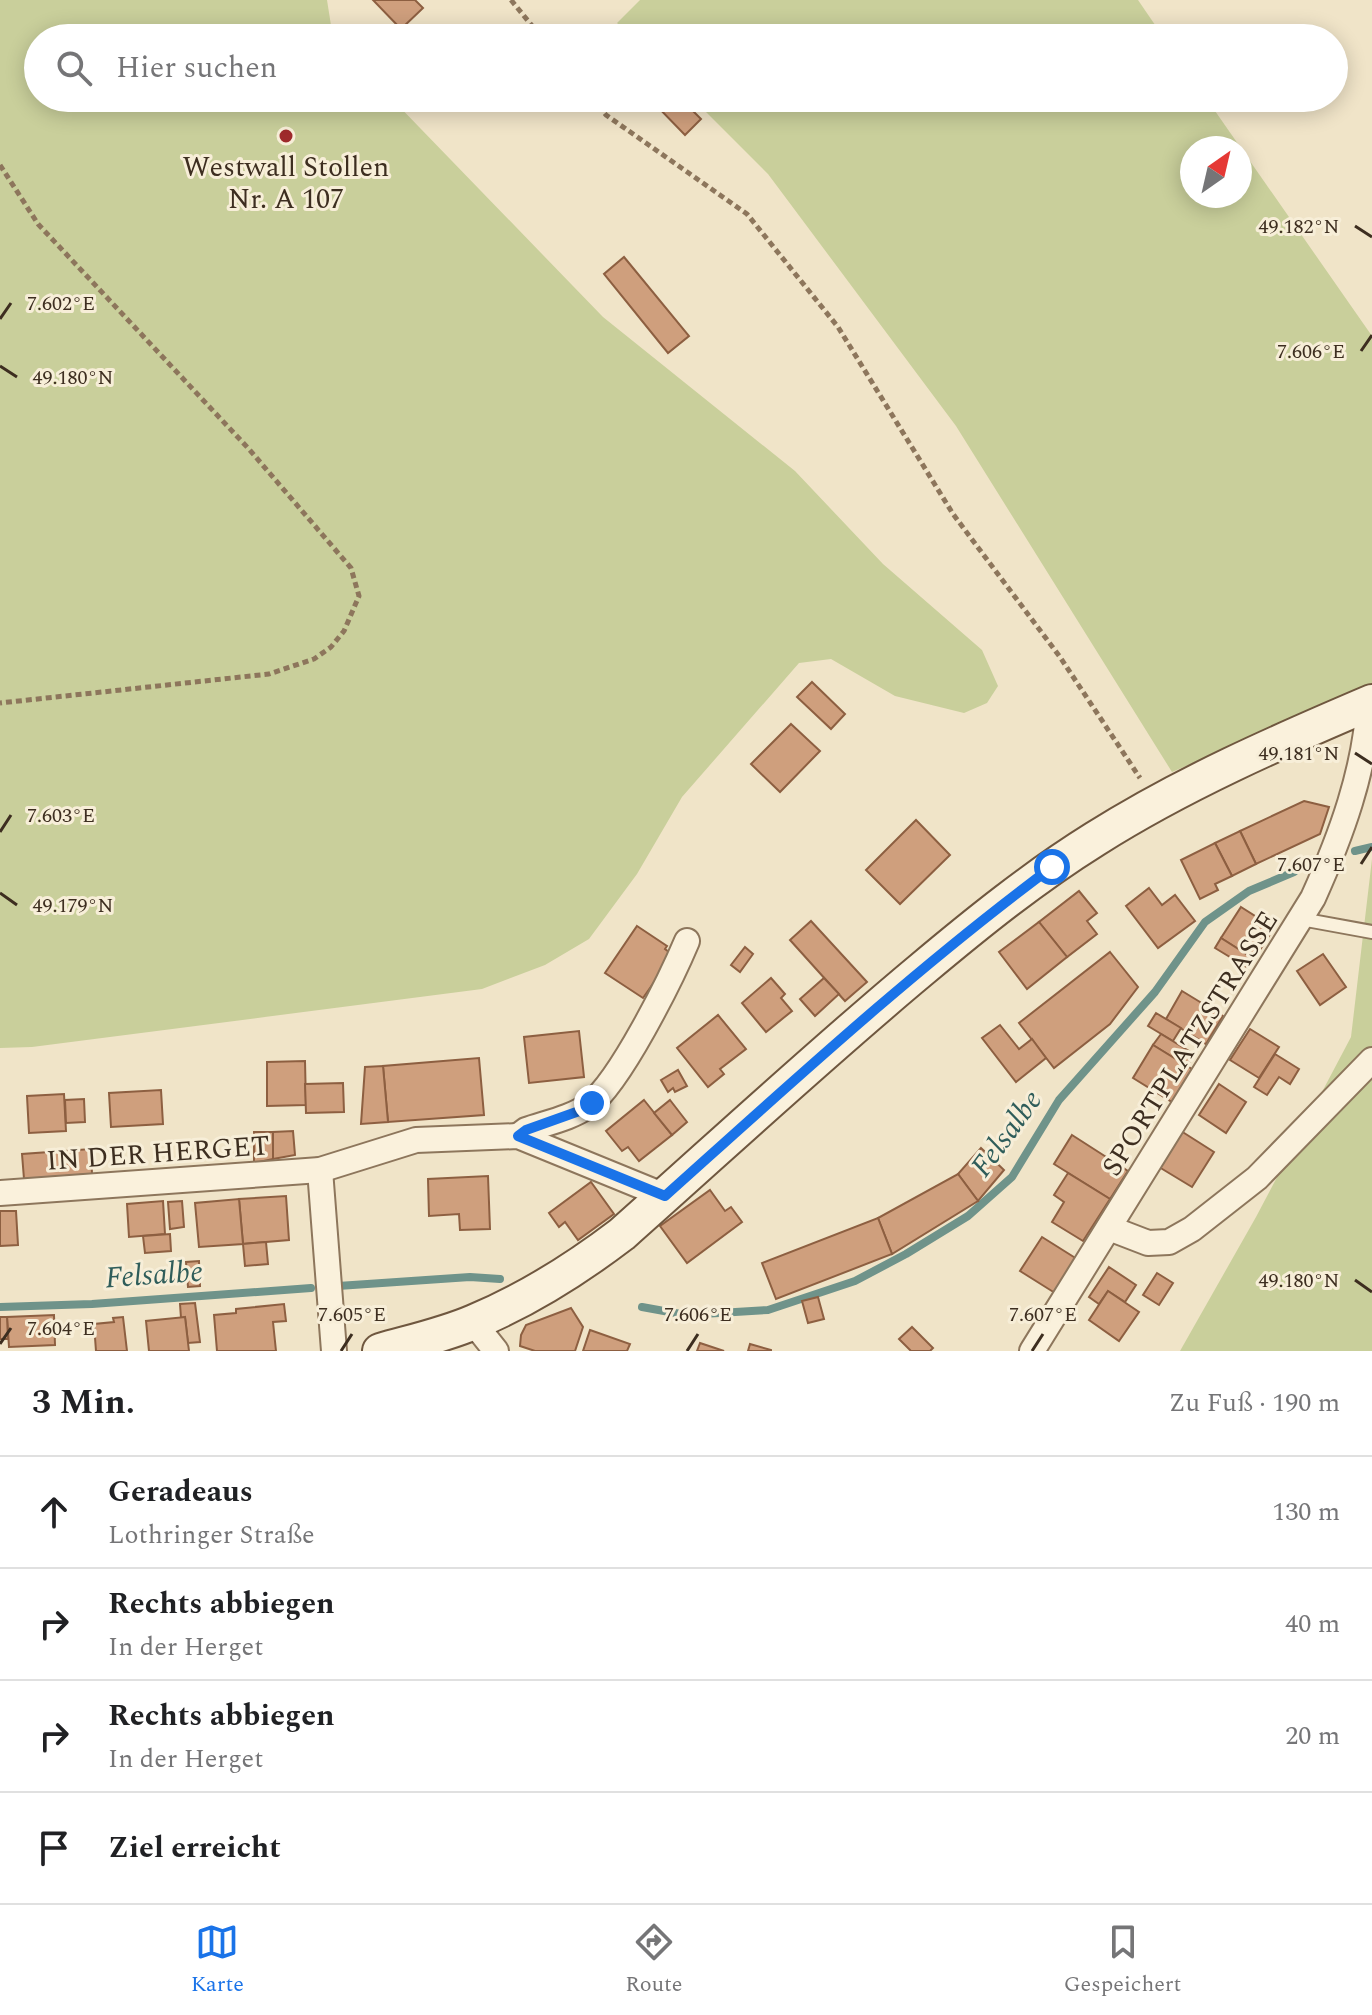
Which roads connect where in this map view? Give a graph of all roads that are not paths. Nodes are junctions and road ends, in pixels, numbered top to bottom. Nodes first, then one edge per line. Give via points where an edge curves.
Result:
1 (1371, 702) edge
2 (1301, 919) junction
3 (1372, 932) edge
4 (687, 941) dead end
5 (1372, 1060) edge
6 (518, 1136) junction
7 (320, 1170) junction
8 (0, 1193) edge
9 (665, 1196) junction
10 (1109, 1228) junction
11 (473, 1322) junction
12 (334, 1351) edge
13 (380, 1351) edge
14 (496, 1351) edge
15 (1032, 1351) edge

1 - 2 street, SPORTPLATZSTRASSE via 1344,821
1 - 9 main road via 1156,804 1052,867 872,1011
2 - 3 lane
2 - 10 street, SPORTPLATZSTRASSE
4 - 6 street, IN DER HERGET via 624,1060 592,1103
5 - 10 street via 1257,1178 1192,1229 1169,1242 1148,1243
6 - 7 street, IN DER HERGET via 416,1140
6 - 9 street, IN DER HERGET
7 - 8 street, IN DER HERGET
7 - 12 street
9 - 11 main road via 592,1257
10 - 15 street, SPORTPLATZSTRASSE
11 - 13 main road
11 - 14 street

